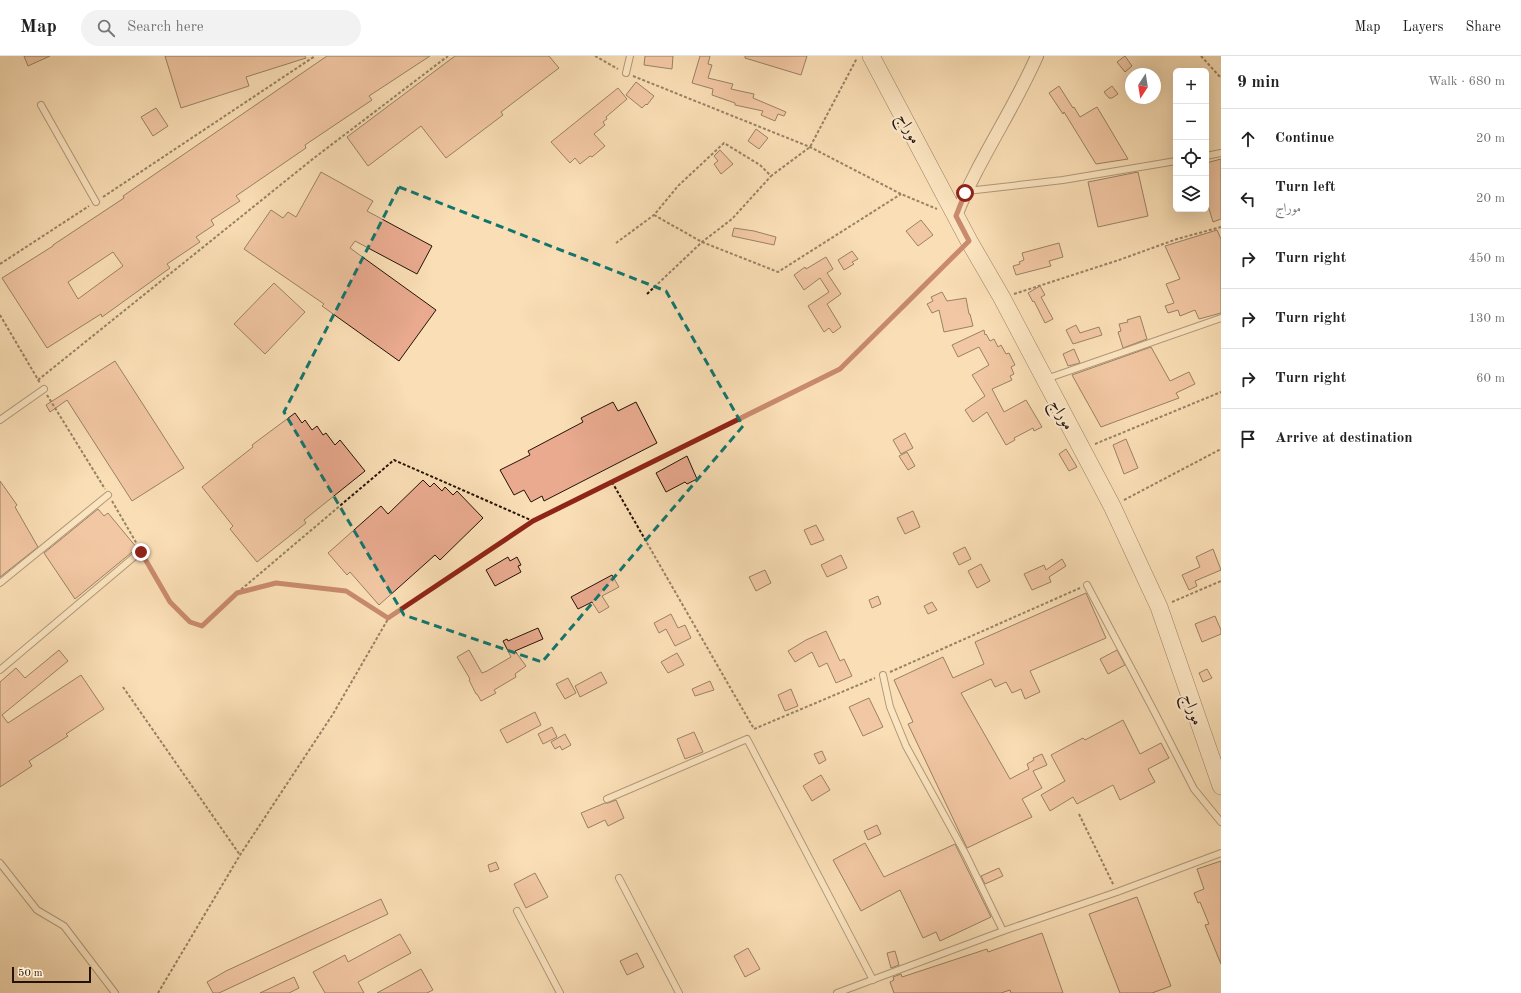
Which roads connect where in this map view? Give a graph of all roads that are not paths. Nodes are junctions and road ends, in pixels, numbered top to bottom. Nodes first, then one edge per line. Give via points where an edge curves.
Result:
1 (630, 56) edge
2 (871, 56) edge
3 (1037, 56) edge
4 (626, 73) road end
5 (41, 105) dead end
6 (1221, 153) edge
7 (1209, 155) edge
8 (1173, 162) edge
9 (966, 191) junction
10 (96, 202) road end
11 (956, 216) junction
12 (1221, 318) edge
13 (1045, 380) junction
14 (44, 389) road end
15 (0, 420) edge
16 (108, 495) road end
17 (141, 552) road end
18 (0, 582) edge
19 (1087, 585) road end
20 (0, 670) edge
21 (883, 675) road end
22 (1221, 786) edge
23 (606, 798) dead end
24 (1221, 822) edge
25 (1221, 853) edge
26 (0, 863) edge
27 (619, 878) dead end
28 (517, 911) dead end
29 (1003, 931) junction
30 (872, 980) junction
31 (114, 993) edge
32 (560, 993) edge
33 (678, 993) edge
34 (837, 993) edge

1 - 4 lane
2 - 11 main road, موراج
3 - 9 street via 1026,82
5 - 10 lane
6 - 7 lane
8 - 9 lane via 1062,180
9 - 11 street
11 - 13 main road, موراج
12 - 13 lane
13 - 22 main road, موراج via 1112,506 1160,607
14 - 15 lane
16 - 18 lane
17 - 20 lane
19 - 24 lane via 1194,789
21 - 29 lane via 890,707 906,746 966,855
23 - 30 lane via 747,739
25 - 29 lane
26 - 31 lane via 37,910 64,926
27 - 33 lane
28 - 32 lane
29 - 30 lane
30 - 34 lane

